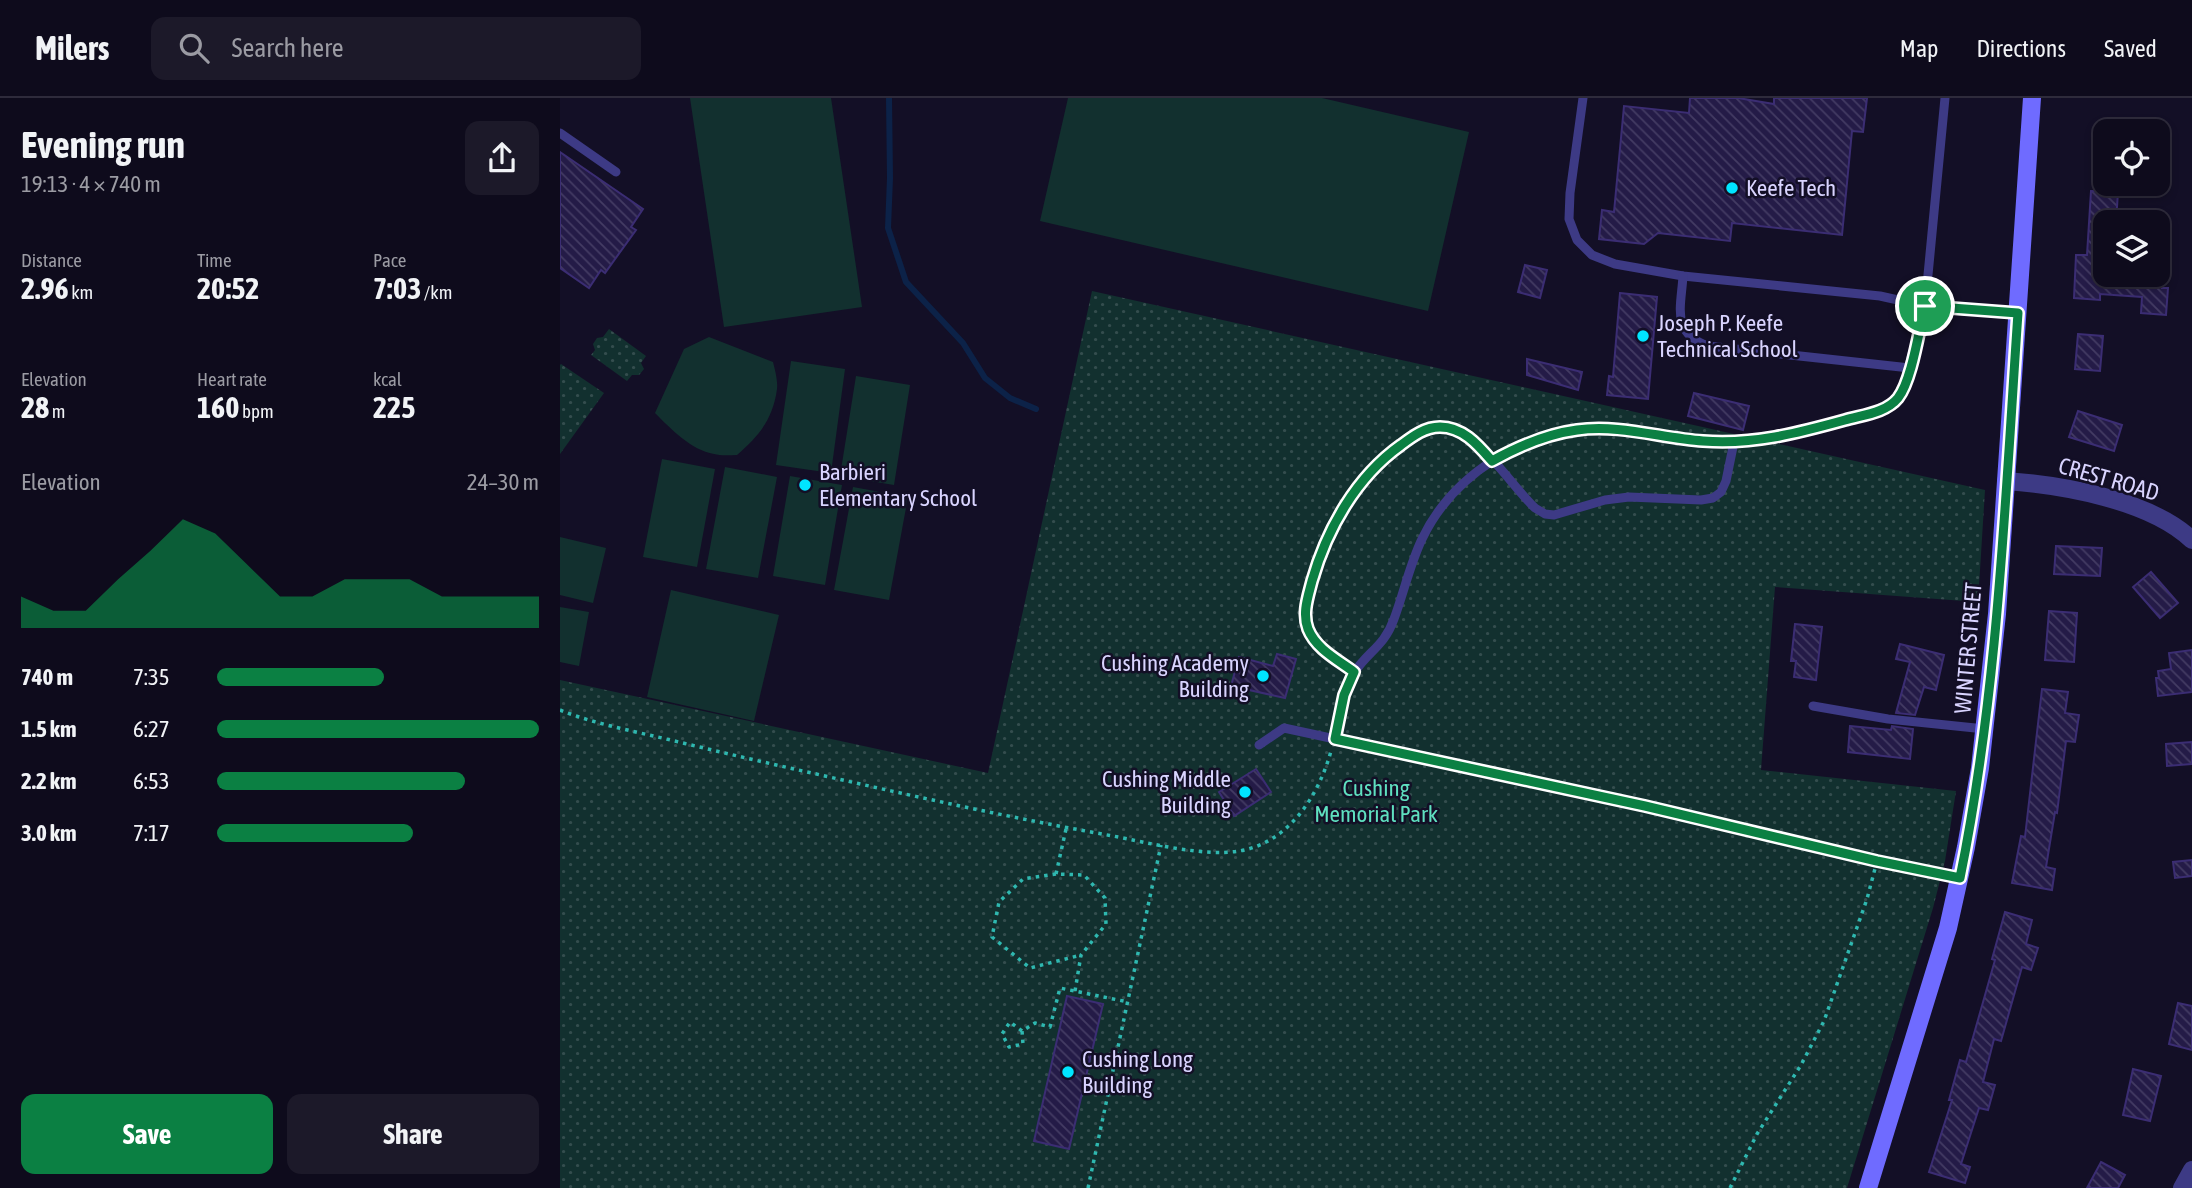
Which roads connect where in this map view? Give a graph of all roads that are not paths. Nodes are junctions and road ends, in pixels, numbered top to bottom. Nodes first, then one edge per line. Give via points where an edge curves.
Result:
1 (1583, 98) edge
2 (1945, 98) edge
3 (2032, 98) edge
4 (560, 133) edge
5 (616, 172) dead end
6 (1683, 276) junction
7 (1925, 306) junction
8 (2018, 313) junction
9 (1910, 368) junction
10 (1734, 442) junction
11 (1492, 461) junction
12 (2006, 481) junction
13 (2192, 540) edge
14 (1354, 672) junction
15 (1813, 706) dead end
16 (1984, 729) junction
17 (1259, 745) dead end
18 (2192, 1170) edge
19 (1868, 1188) edge
20 (2182, 1188) edge

1 - 6 lane via 1569,206 1577,240 1602,260
2 - 7 lane
3 - 8 main road, WINTER STREET
4 - 5 lane
6 - 7 lane via 1880,296
6 - 9 lane via 1682,325 1687,335 1707,346
7 - 8 lane
7 - 9 lane
8 - 12 main road, WINTER STREET
9 - 10 lane via 1898,398 1879,411 1781,436
10 - 11 lane via 1615,429 1577,430 1534,440
10 - 11 lane via 1726,481 1713,498 1629,496 1554,514 1535,508
11 - 14 lane via 1437,513 1423,536 1387,635
11 - 14 lane via 1461,432 1426,429 1395,449 1348,501 1326,541 1305,614 1314,640
12 - 13 street, CREST ROAD via 2119,502 2168,523
12 - 16 main road, WINTER STREET
14 - 17 lane via 1335,739 1284,728
15 - 16 lane
16 - 19 main road, WINTER STREET via 1960,878
18 - 20 street

